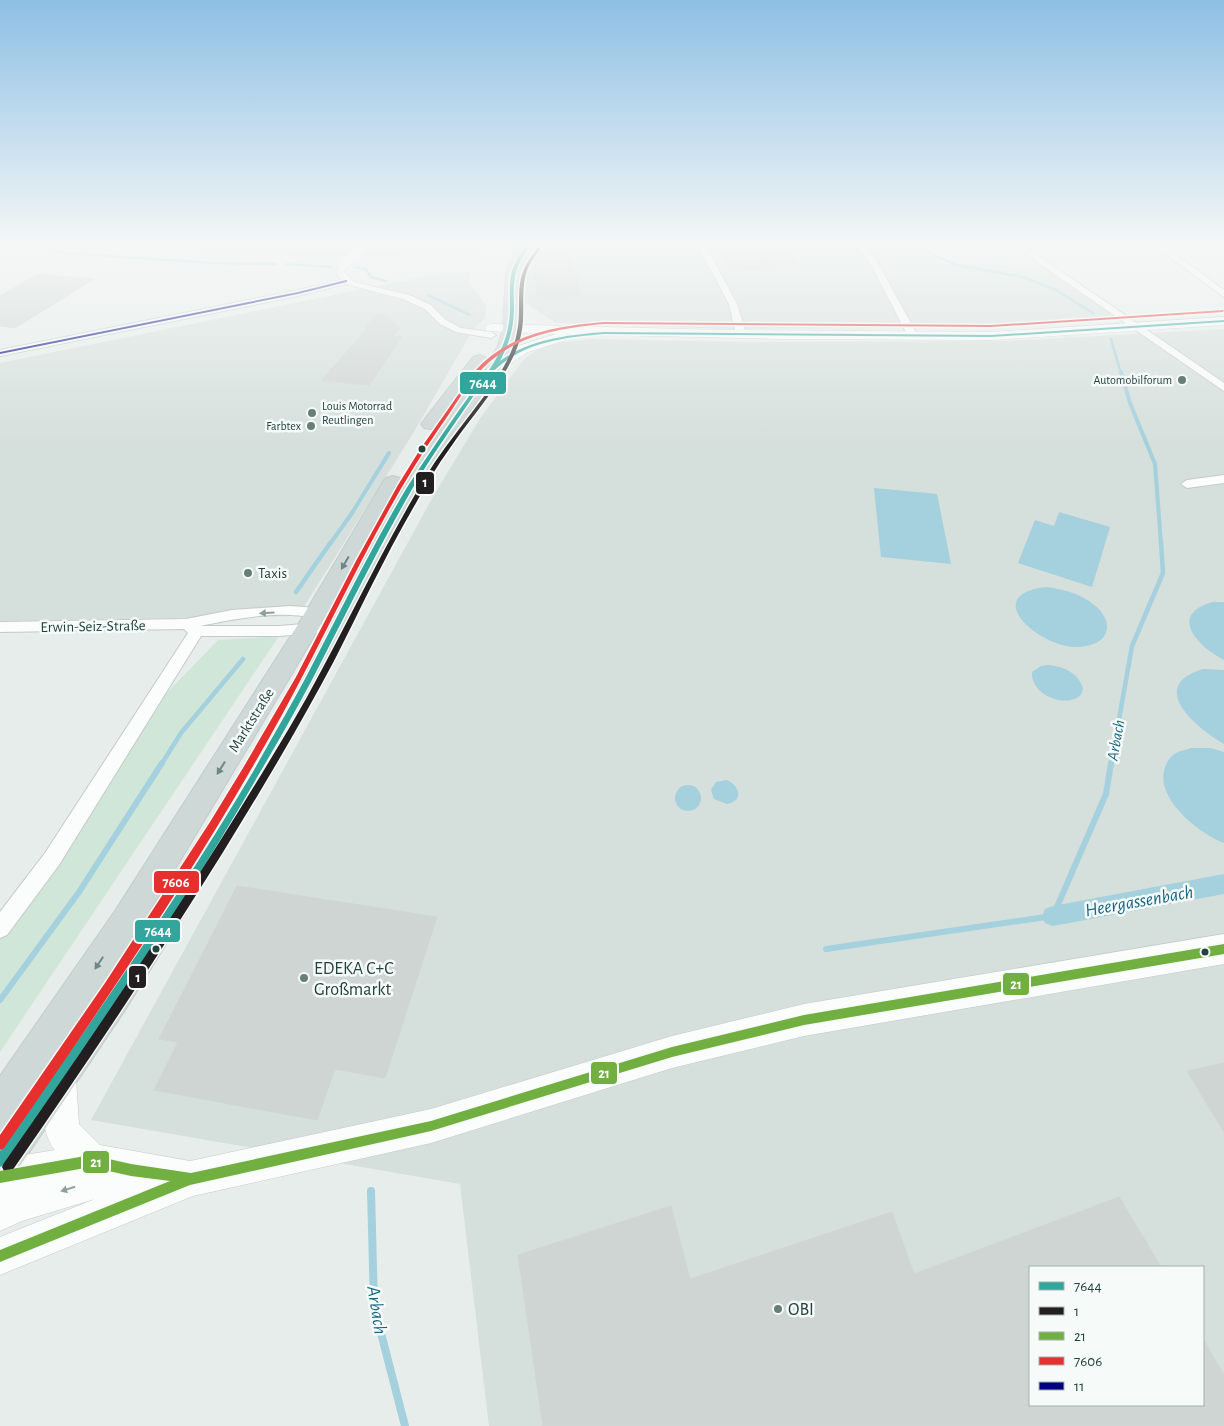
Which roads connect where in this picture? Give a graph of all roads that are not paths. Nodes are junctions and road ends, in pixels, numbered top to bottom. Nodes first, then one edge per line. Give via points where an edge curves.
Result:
1 (221, 309) edge
2 (430, 309) edge
3 (512, 309) edge
4 (514, 309) edge
5 (734, 309) edge
6 (898, 309) edge
7 (1108, 309) edge
8 (1224, 321) edge
9 (1135, 326) junction
10 (492, 327) junction
11 (568, 331) junction
12 (509, 333) junction
13 (741, 334) junction
14 (913, 336) junction
15 (0, 353) edge
16 (493, 368) junction
17 (1224, 388) edge
18 (1224, 479) edge
19 (1187, 484) dead end
20 (320, 623) junction
21 (0, 627) edge
22 (192, 627) junction
23 (0, 928) edge
24 (1224, 949) edge
25 (59, 1078) junction
26 (0, 1108) edge
27 (0, 1161) edge
28 (91, 1161) junction
29 (132, 1170) junction
30 (0, 1177) edge
31 (190, 1179) junction
32 (0, 1212) edge
33 (0, 1256) edge

1 - 15 street
2 - 10 street via 443,322 466,333
3 - 12 main road, Marktstraße
4 - 11 main road via 531,319
5 - 13 street
6 - 14 street
7 - 9 street
8 - 9 main road
9 - 14 main road via 991,336
9 - 17 street
10 - 12 main road
10 -> 20 main road, Marktstraße via 476,366 453,391 420,438
11 - 12 main road
11 - 13 main road
11 - 16 main road via 523,349
12 - 16 main road, Marktstraße via 505,348
13 - 14 main road
16 - 20 main road, Marktstraße via 443,434 365,569
18 - 19 street
20 - 22 street, Erwin-Seiz-Straße
20 - 25 main road, Marktstraße via 287,719 198,868
20 -> 26 main road, Marktstraße via 126,922
21 - 22 street, Erwin-Seiz-Straße
22 - 23 street via 52,859
24 - 31 main road via 804,1020 672,1052 431,1126
25 - 27 main road, Marktstraße
25 - 28 main road via 62,1132
28 - 29 main road
28 - 30 main road
29 - 31 main road
29 -> 32 main road
31 - 33 main road

